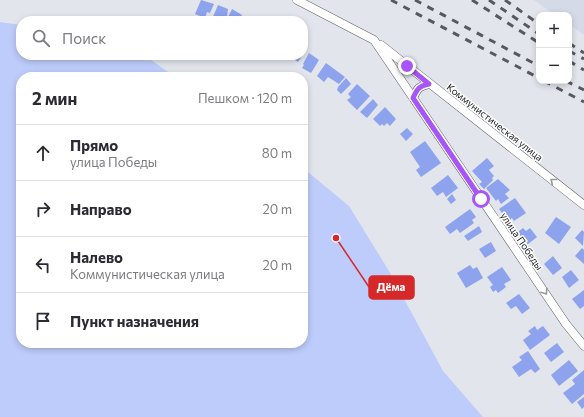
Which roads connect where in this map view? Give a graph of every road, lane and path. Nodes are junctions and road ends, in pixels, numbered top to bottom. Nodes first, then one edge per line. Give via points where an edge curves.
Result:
1 (297, 0) edge
2 (374, 40) junction
3 (429, 84) junction
4 (413, 98) junction
5 (584, 206) edge
6 (584, 346) edge

1 - 2 street, улица Победы
2 - 3 street, Коммунистическая улица
2 - 4 street, улица Победы
3 - 4 street via 417,89
5 -> 3 street, Коммунистическая улица
4 -> 6 street, улица Победы via 566,324

